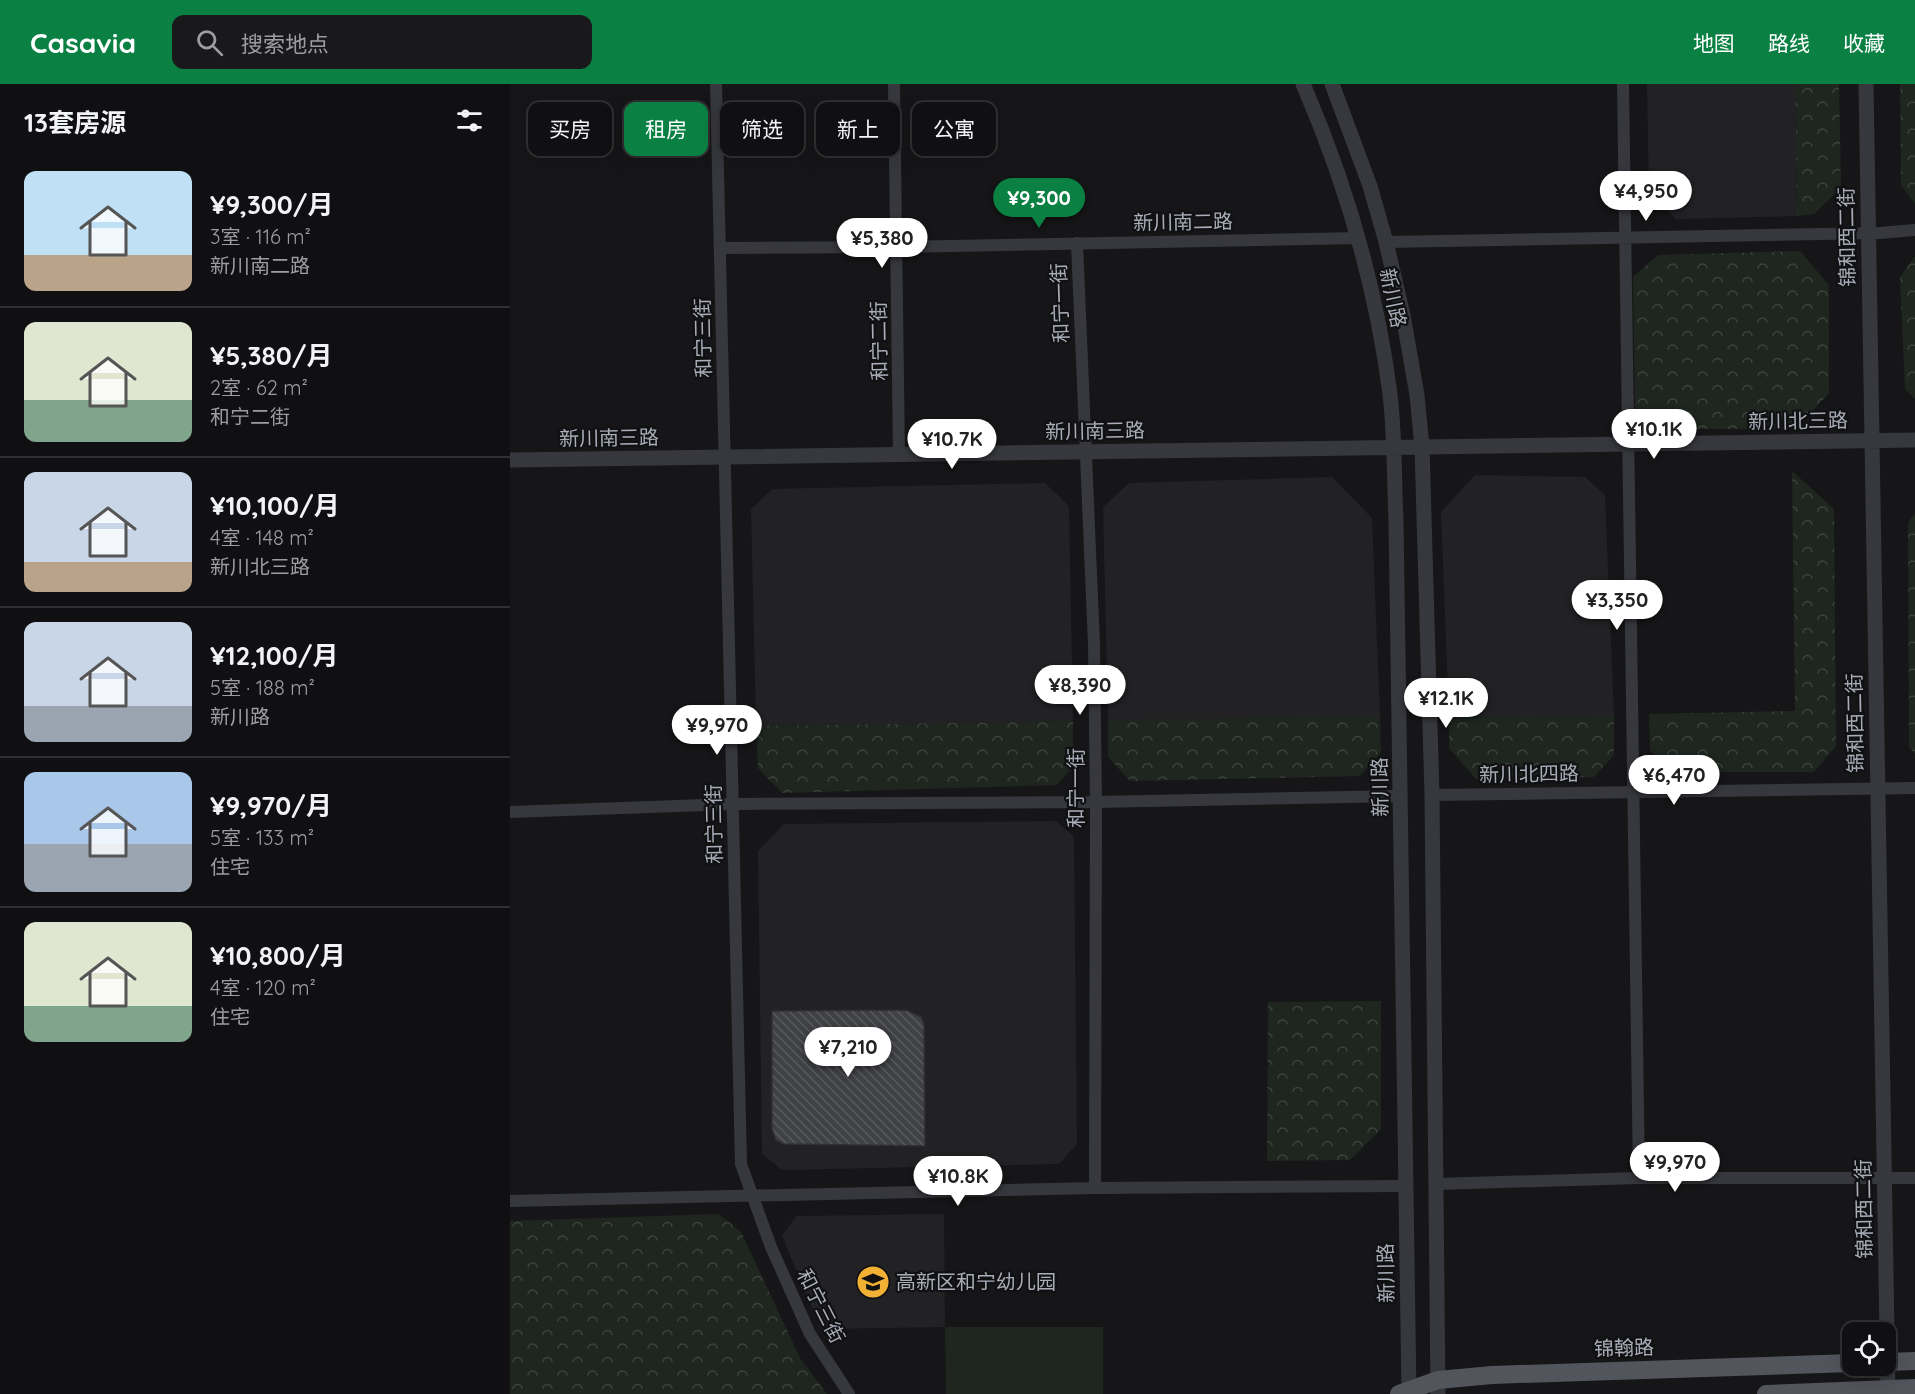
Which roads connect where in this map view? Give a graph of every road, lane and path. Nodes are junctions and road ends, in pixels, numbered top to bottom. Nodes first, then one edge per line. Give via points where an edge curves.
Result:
1 (716, 84) edge
2 (894, 84) edge
3 (1303, 84) edge
4 (1332, 84) edge
5 (1623, 84) edge
6 (1866, 84) edge
7 (1912, 230) edge
8 (1868, 233) junction
9 (1359, 238) junction
10 (1626, 238) junction
11 (1386, 242) junction
12 (1077, 243) junction
13 (897, 247) junction
14 (720, 248) junction
15 (1915, 440) edge
16 (1872, 441) junction
17 (1629, 444) junction
18 (1393, 447) junction
19 (1422, 447) junction
20 (1086, 452) junction
21 (899, 454) junction
22 (725, 457) junction
23 (510, 460) edge
24 (1915, 788) edge
25 (1878, 789) junction
26 (1634, 792) junction
27 (1432, 795) junction
28 (1401, 796) junction
29 (1096, 802) junction
30 (733, 804) junction
31 (510, 812) edge
32 (1884, 1176) junction
33 (1639, 1178) junction
34 (1915, 1178) edge
35 (1435, 1184) junction
36 (1405, 1186) junction
37 (1095, 1188) junction
38 (752, 1197) junction
39 (510, 1201) edge
40 (1886, 1322) edge
41 (1915, 1361) edge
42 (1896, 1362) edge
43 (1842, 1363) edge
44 (1887, 1376) edge
45 (1438, 1387) edge
46 (1915, 1388) edge
47 (1888, 1392) edge
48 (1406, 1393) edge
49 (849, 1394) edge
50 (1766, 1394) edge

1 - 14 street, 和宁三街
2 - 13 street, 和宁二街
3 - 9 street, 新川路
4 - 11 street, 新川路
5 - 10 street
6 - 8 street, 锦和西二街
7 - 8 street
8 - 10 street
8 - 16 street, 锦和西二街
9 - 12 street, 新川南二路
9 - 18 street, 新川路 via 1390,396
10 - 11 street
10 - 17 street
11 - 19 street, 新川路 via 1403,315
12 - 13 street, 新川南二路
12 - 20 street, 和宁一街
13 - 14 street, 新川南二路
13 - 21 street, 和宁二街
14 - 22 street, 和宁三街
15 - 16 street, 新川北三路
16 - 17 street, 新川北三路
16 - 25 street, 锦和西二街
17 - 19 street, 新川北三路
17 - 26 street
18 - 19 street, 新川北三路
18 - 20 street, 新川南三路
18 - 28 street, 新川路
19 - 27 street, 新川路
20 - 21 street, 新川南三路
20 - 29 street, 和宁一街
21 - 22 street, 新川南三路
22 - 23 street, 新川南三路
22 - 30 street, 和宁三街
24 - 25 street, 新川北四路
25 - 26 street, 新川北四路
25 - 32 street, 锦和西二街
26 - 27 street, 新川北四路
26 - 33 street
27 - 35 street, 新川路
28 - 29 street
28 - 36 street, 新川路
29 - 30 street
29 - 37 street, 和宁一街
30 - 31 street
30 - 38 street, 和宁三街 via 741,1164
32 - 33 street
32 - 34 street
32 - 40 street, 锦和西二街
33 - 35 street
35 - 45 street, 新川路
36 - 37 street
36 - 48 street, 新川路
37 - 38 street
38 - 39 street
38 - 49 street, 和宁三街 via 810,1334
41 - 42 main road
43 - 45 main road, 锦翰路 via 1492,1375
44 - 47 street, 锦和西二街
45 - 48 main road, 锦翰路
46 - 47 main road
47 - 50 main road

